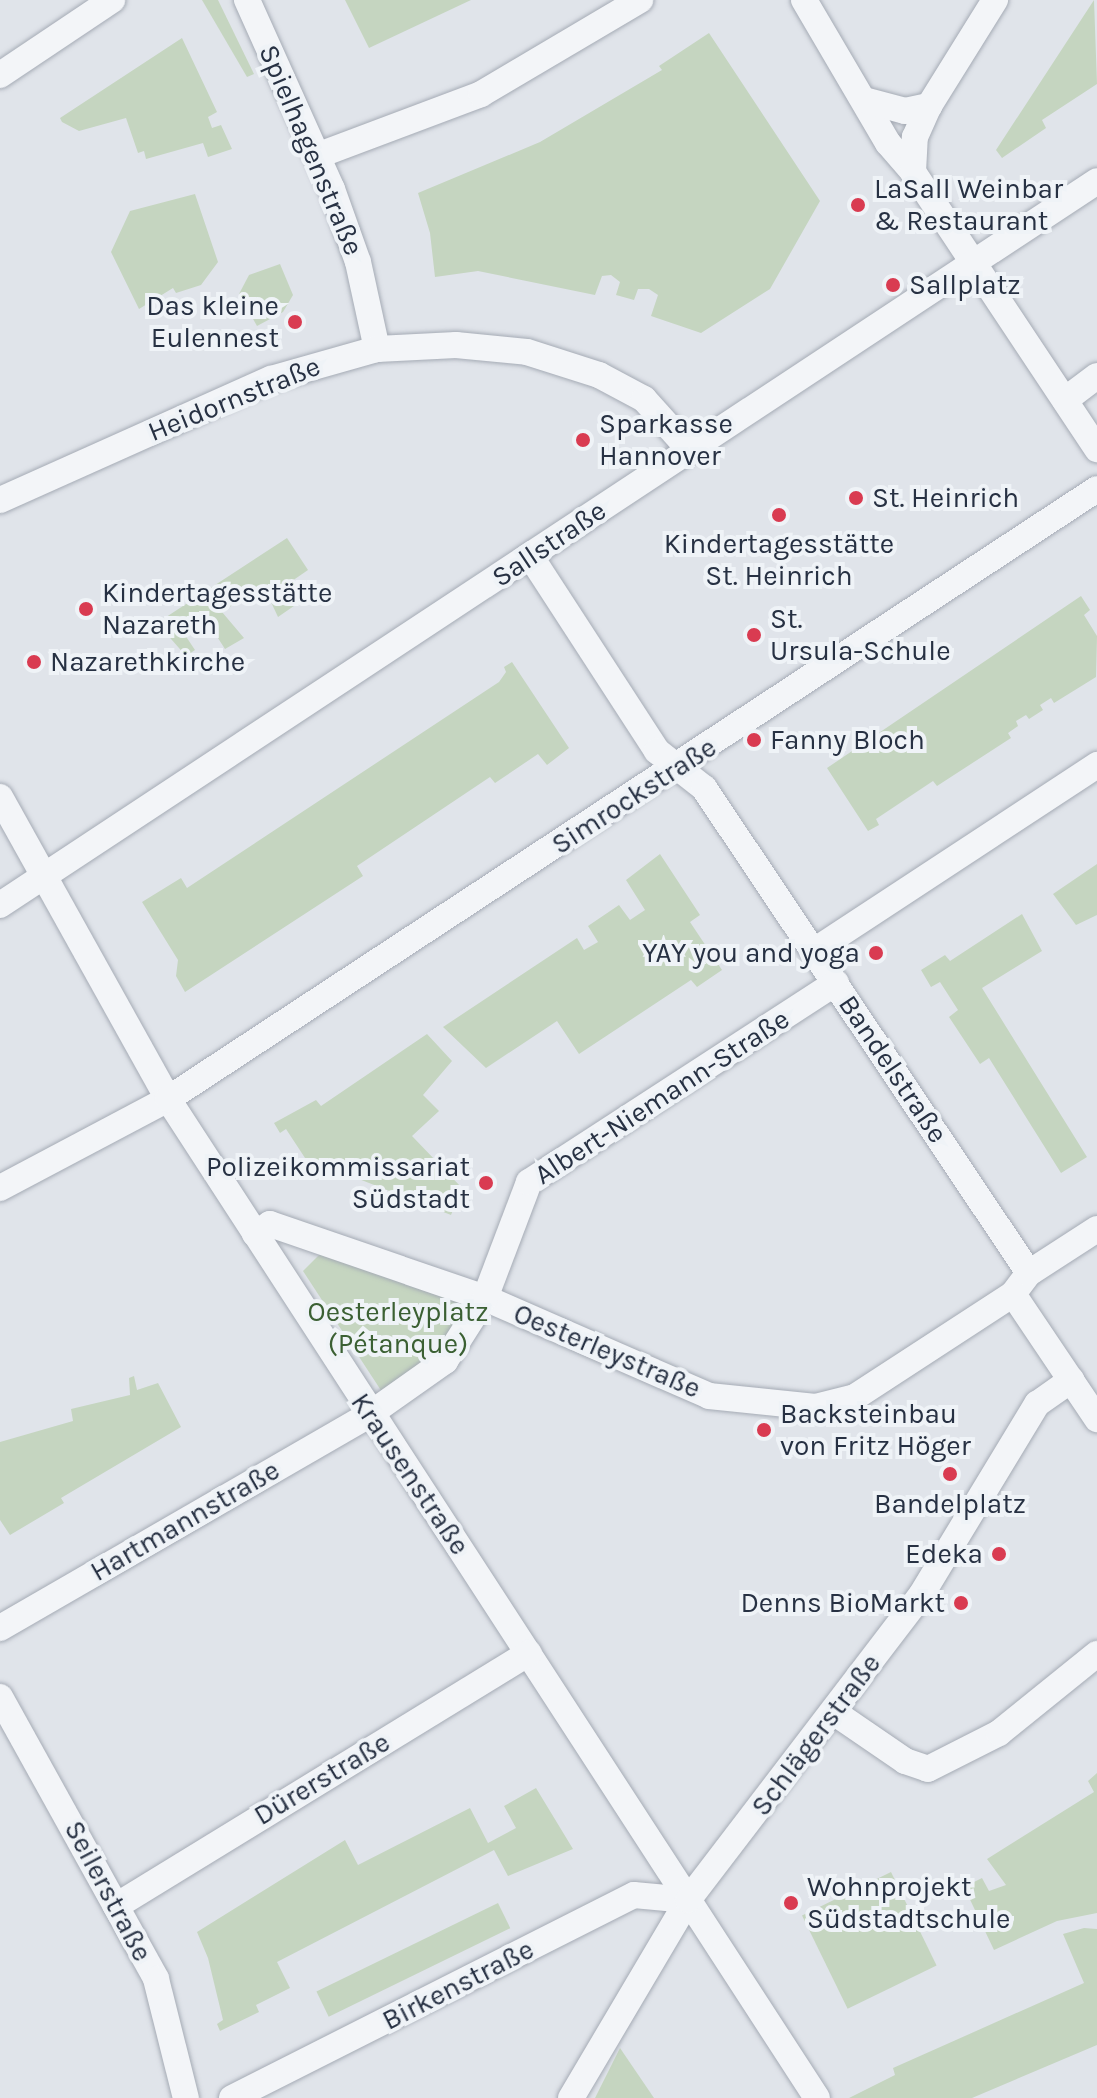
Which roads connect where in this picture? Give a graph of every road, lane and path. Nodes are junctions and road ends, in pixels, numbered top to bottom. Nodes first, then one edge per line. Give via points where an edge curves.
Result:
1 (112, 0) edge
2 (247, 0) edge
3 (640, 0) edge
4 (804, 0) edge
5 (995, 0) edge
6 (0, 75) edge
7 (868, 101) junction
8 (929, 106) junction
9 (319, 155) junction
10 (913, 172) junction
11 (1097, 181) edge
12 (975, 262) junction
13 (377, 349) junction
14 (1097, 376) edge
15 (1065, 400) junction
16 (688, 448) junction
17 (1097, 449) edge
18 (1097, 489) edge
19 (0, 500) edge
20 (531, 557) junction
21 (681, 765) junction
22 (1097, 765) edge
23 (0, 797) edge
24 (43, 877) junction
25 (0, 905) edge
26 (814, 951) junction
27 (836, 983) junction
28 (168, 1099) junction
29 (0, 1188) edge
30 (1097, 1229) edge
31 (255, 1234) junction
32 (1021, 1283) junction
33 (485, 1298) junction
34 (1071, 1380) junction
35 (370, 1414) junction
36 (1097, 1419) edge
37 (0, 1628) edge
38 (529, 1653) junction
39 (1097, 1654) edge
40 (0, 1697) edge
41 (835, 1713) junction
42 (688, 1900) junction
43 (116, 1906) junction
44 (186, 2098) edge
45 (232, 2098) edge
46 (571, 2098) edge
47 (817, 2098) edge

1 - 6 street
2 - 9 street, Spielhagenstraße
3 - 9 street via 481,94
4 - 7 street
5 - 8 street
7 - 8 street via 905,111
7 - 10 street via 888,143
8 - 10 street via 915,137
9 - 13 street, Spielhagenstraße via 358,262
10 - 12 street
11 - 12 street, Sallstraße
12 - 15 street
12 - 16 street, Sallstraße
13 - 16 street, Heidornstraße via 456,345 527,352 599,375 644,399
13 - 19 street, Heidornstraße via 271,379
14 - 15 street
15 - 17 street
16 - 20 street, Sallstraße
18 - 21 street, Simrockstraße
20 - 21 street, Bandelstraße via 657,751
20 - 24 street, Sallstraße
21 - 26 street, Bandelstraße via 704,788
21 - 28 street, Simrockstraße
22 - 26 street
23 - 24 street, Krausenstraße
24 - 25 street, Sallstraße
24 - 28 street, Krausenstraße
26 - 27 street, Bandelstraße
27 - 32 street, Bandelstraße
27 - 33 street, Albert-Niemann-Straße via 529,1182
28 - 29 street, Simrockstraße
28 - 31 street, Krausenstraße
30 - 32 street, Oesterleystraße
31 - 33 street, Oesterleystraße via 270,1224
31 - 35 street, Krausenstraße
32 - 33 street, Oesterleystraße via 855,1397 815,1407 709,1396
32 - 34 street, Bandelstraße
33 - 35 street, Albert-Niemann-Straße via 445,1361
34 - 36 street, Bandelstraße
34 - 41 street, Schlägerstraße via 1037,1404 920,1597
35 - 37 street, Hartmannstraße
35 - 38 street, Krausenstraße
38 - 42 street, Krausenstraße
38 - 43 street, Dürerstraße
39 - 41 street via 999,1733 928,1769 905,1761
40 - 43 street, Seilerstraße
41 - 42 street, Schlägerstraße
42 - 45 street, Birkenstraße via 634,1895
42 - 46 street, Schlägerstraße
42 - 47 street, Krausenstraße
43 - 44 street, Seilerstraße via 156,1979

